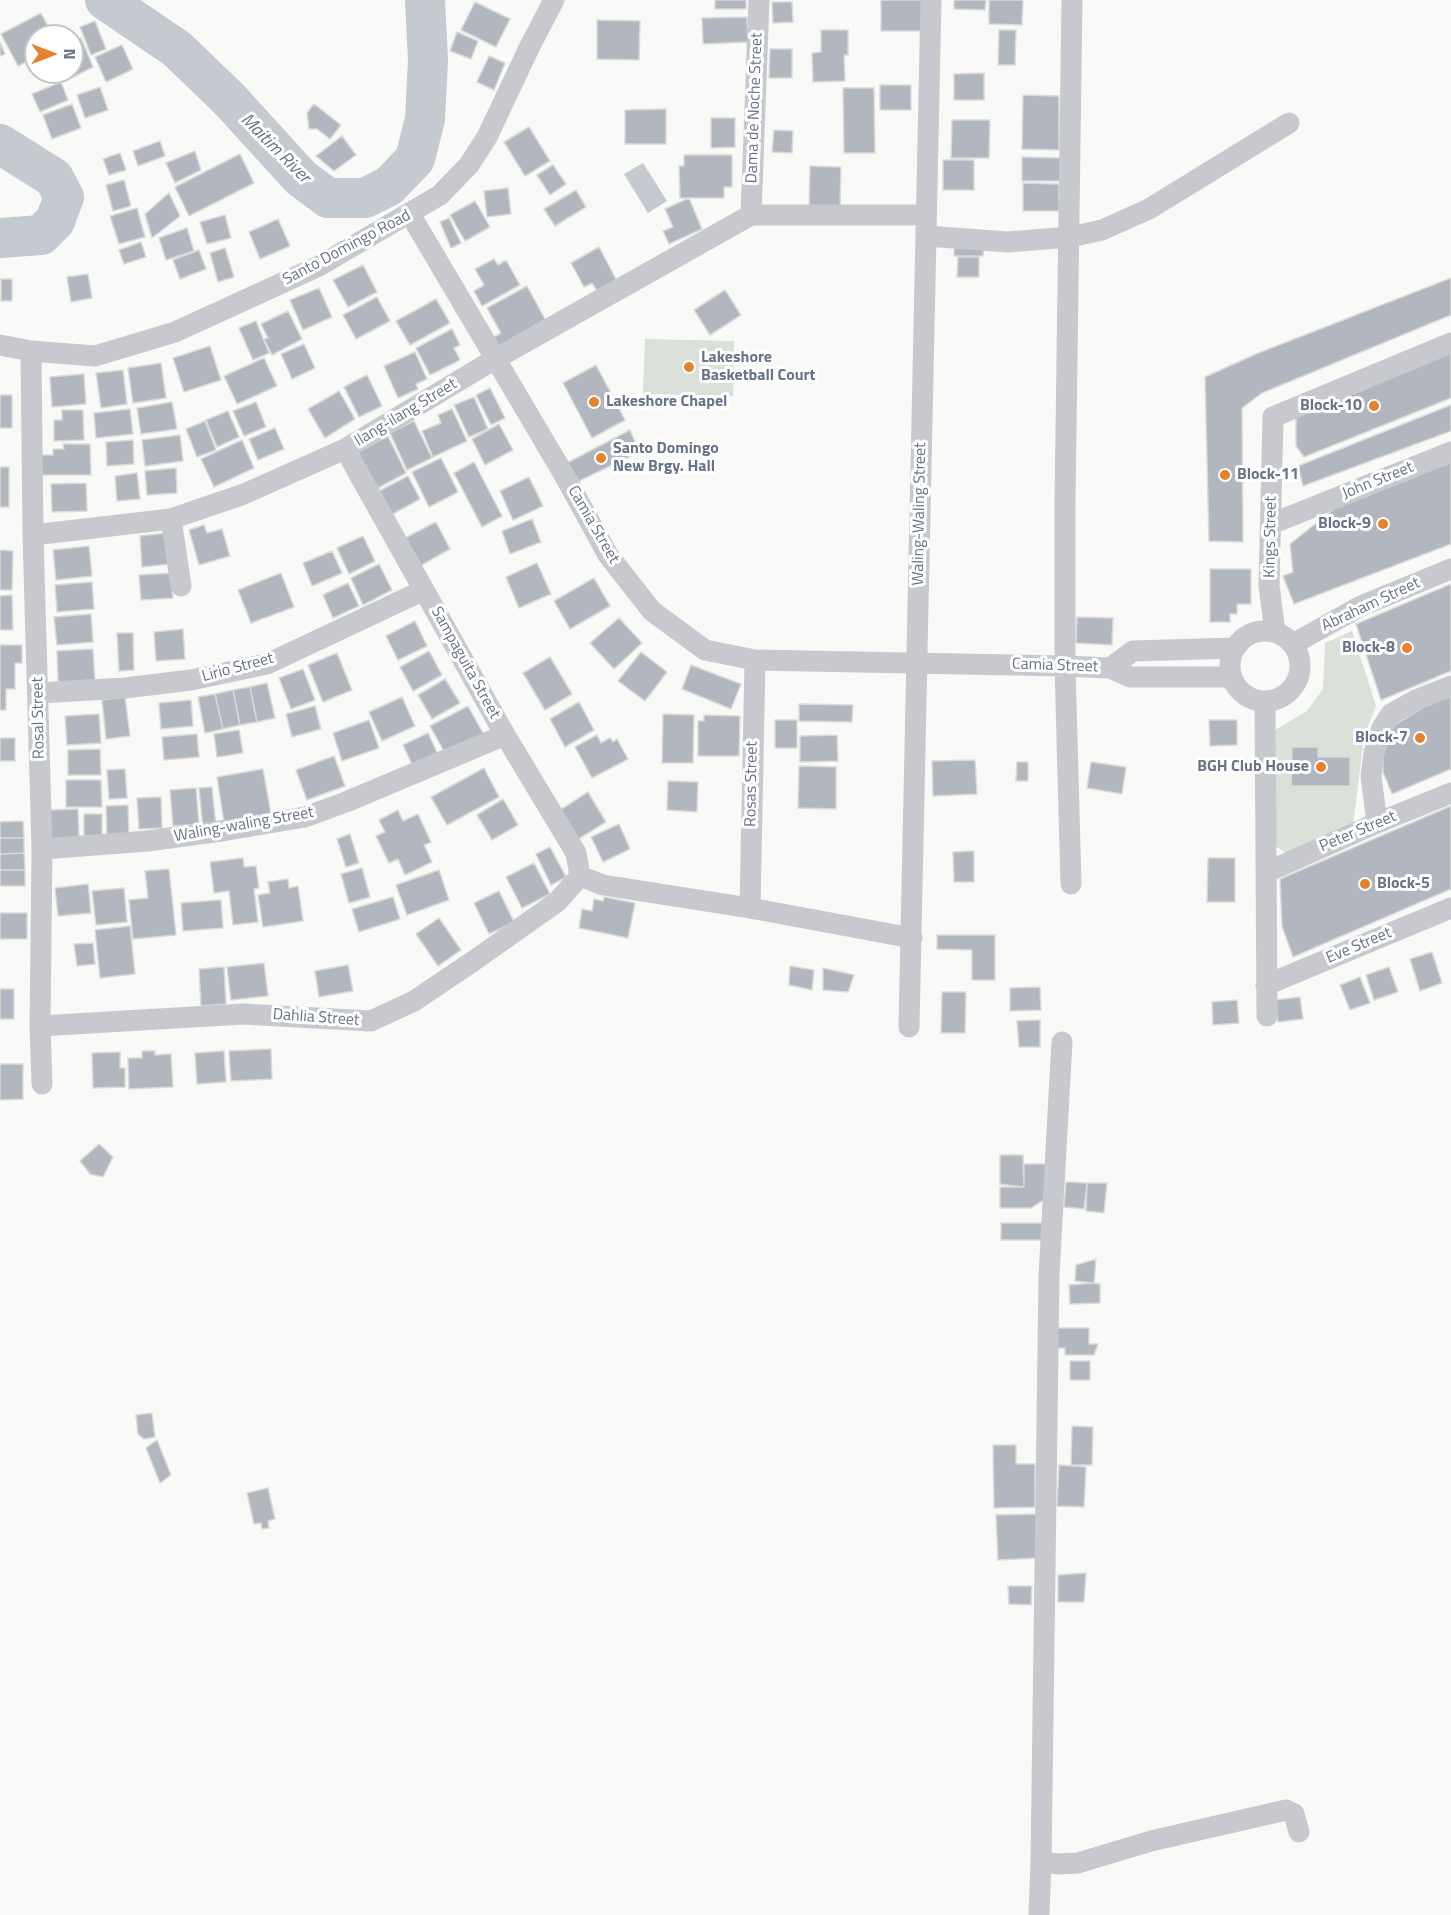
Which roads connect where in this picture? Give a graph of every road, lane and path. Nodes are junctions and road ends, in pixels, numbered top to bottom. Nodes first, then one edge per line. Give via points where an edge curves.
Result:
1 (554, 0) edge
2 (759, 0) edge
3 (931, 0) edge
4 (1072, 0) edge
5 (1289, 123) dead end
6 (410, 214) junction
7 (751, 215) junction
8 (926, 226) junction
9 (1070, 237) junction
10 (1451, 343) edge
11 (0, 345) edge
12 (31, 351) junction
13 (495, 359) junction
14 (345, 449) junction
15 (1451, 452) edge
16 (171, 519) junction
17 (1271, 524) junction
18 (33, 535) junction
19 (1451, 569) edge
20 (181, 586) dead end
21 (424, 590) junction
22 (1275, 632) junction
23 (1293, 644) junction
24 (1235, 648) junction
25 (755, 660) junction
26 (918, 663) junction
27 (1065, 666) junction
28 (1110, 668) junction
29 (1232, 677) junction
30 (1451, 686) edge
31 (38, 693) junction
32 (1265, 701) junction
33 (505, 735) junction
34 (1451, 794) edge
35 (1377, 823) junction
36 (42, 849) junction
37 (1267, 872) junction
38 (580, 876) junction
39 (1071, 884) dead end
40 (750, 908) junction
41 (1450, 910) edge
42 (912, 938) junction
43 (1266, 985) junction
44 (1267, 1016) dead end
45 (40, 1026) junction
46 (909, 1027) dead end
47 (1062, 1042) dead end
48 (42, 1084) dead end
49 (1299, 1832) dead end
50 (1041, 1862) junction
51 (1039, 1915) edge

1 - 6 street, Santo Domingo Road via 487,137 469,165 441,195
2 - 7 street, Dama de Noche Street
3 - 8 street, Waling-Waling Street
4 - 9 street
5 - 9 street via 1149,209 1102,230
6 - 12 street, Santo Domingo Road via 319,266 175,332 95,356
6 - 13 street, Camia Street
7 - 8 street
7 - 13 street, Ilang-ilang Street
8 - 9 street via 1008,242
8 - 26 street, Waling-Waling Street
9 - 27 street
10 - 17 street, Kings Street via 1274,417
11 - 12 street, Santo Domingo Road
12 - 18 street, Rosal Street
13 - 14 street, Ilang-ilang Street
13 - 25 street, Camia Street via 608,555 652,611 705,650
14 - 16 street, Ilang-ilang Street via 244,494
14 - 21 street, Sampaguita Street
15 - 17 street, John Street
16 - 18 street, Ilang-ilang Street
16 - 20 street
17 - 22 street, Kings Street via 1269,586
18 - 31 street, Rosal Street
19 - 23 street, Abraham Street via 1362,606
21 - 31 street, Lirio Street via 267,664 191,681
21 - 33 street, Sampaguita Street
22 - 23 street
22 - 24 street via 1252,633
23 - 32 street via 1298,654 1299,676 1286,694
24 - 28 street via 1133,651
24 - 29 street via 1231,657
25 - 26 street, Camia Street
25 - 40 street, Rosas Street
26 - 27 street, Camia Street
26 - 42 street, Waling-Waling Street
27 - 28 street, Camia Street
27 - 39 street
28 - 29 street, Camia Street via 1130,676
29 - 32 street via 1245,694
30 - 35 street via 1391,714 1382,728 1371,776
31 - 36 street, Rosal Street
32 - 37 street
33 - 36 street, Waling-waling Street via 305,817 148,841
33 - 38 street, Sampaguita Street via 576,853
34 - 35 street, Peter Street
35 - 37 street, Peter Street
36 - 45 street, Rosal Street
37 - 43 street
38 - 40 street via 603,885
38 - 45 street, Dahlia Street via 557,902 482,955 414,1001 371,1021 243,1014
40 - 42 street
41 - 43 street, Eve Street
42 - 46 street, Waling-Waling Street
43 - 44 street
45 - 48 street, Rosal Street
47 - 50 street via 1049,1275
49 - 50 street via 1294,1814 1286,1810 1152,1841 1078,1863
50 - 51 street

